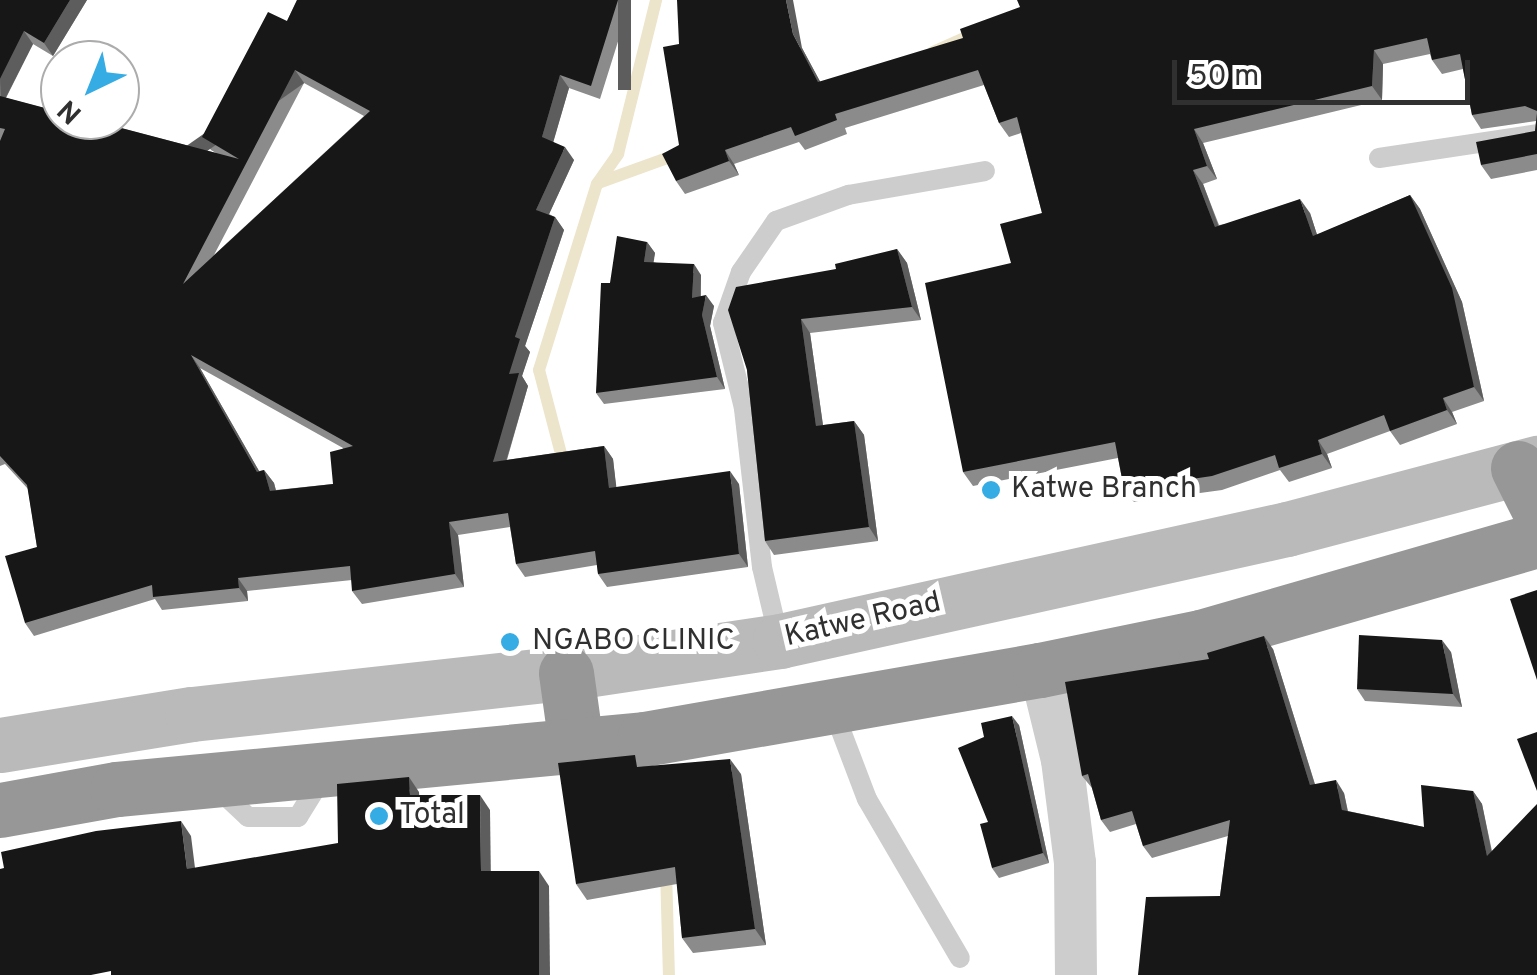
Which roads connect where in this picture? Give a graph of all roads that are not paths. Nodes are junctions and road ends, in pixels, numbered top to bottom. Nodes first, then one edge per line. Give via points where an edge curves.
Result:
1 (1537, 134) edge
2 (1379, 158) dead end
3 (985, 171) dead end
4 (1531, 479) edge
5 (1537, 540) edge
6 (780, 640) junction
7 (1040, 670) junction
8 (566, 673) junction
9 (832, 706) junction
10 (0, 745) edge
11 (576, 745) junction
12 (0, 810) edge
13 (960, 958) dead end
14 (1076, 975) edge

1 - 2 lane
3 - 6 lane via 848,195 776,222 741,272 723,324 744,408 762,567
4 - 6 street, Katwe Road
5 - 7 highway via 1201,637
6 - 8 street, Katwe Road
7 - 9 highway
7 - 14 street via 1062,760 1075,863
8 - 10 street, Katwe Road via 192,714
8 - 11 highway
9 - 11 highway
9 - 13 lane via 867,798
11 - 12 highway via 210,780

